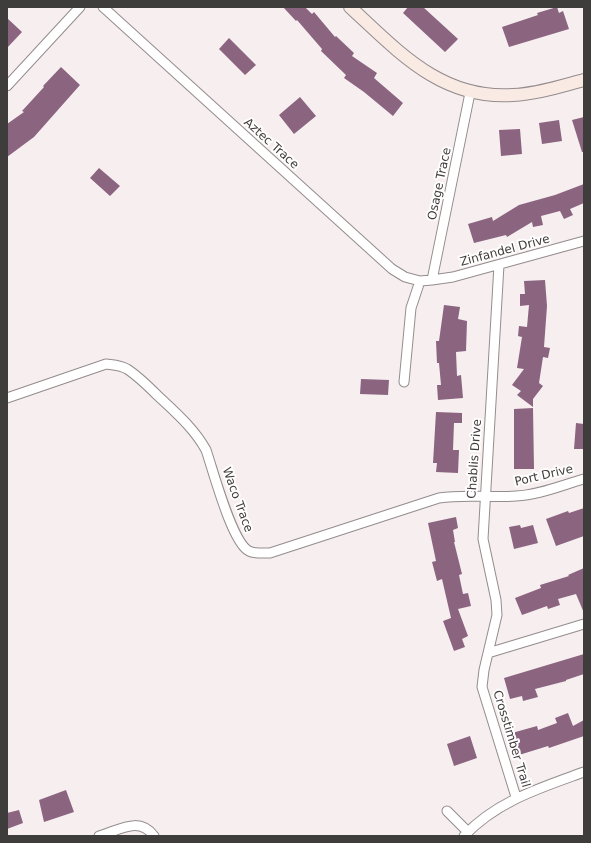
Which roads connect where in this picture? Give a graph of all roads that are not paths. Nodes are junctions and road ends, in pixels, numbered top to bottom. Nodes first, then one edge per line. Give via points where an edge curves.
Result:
1 (80, 7) edge
2 (103, 7) edge
3 (350, 7) edge
4 (584, 80) edge
5 (7, 86) edge
6 (470, 93) junction
7 (584, 242) edge
8 (499, 264) junction
9 (432, 280) junction
10 (420, 281) junction
11 (404, 382) dead end
12 (7, 398) edge
13 (584, 479) edge
14 (485, 496) junction
15 (584, 624) edge
16 (488, 653) junction
17 (482, 687) joint
18 (584, 772) edge
19 (516, 797) junction
20 (447, 811) dead end
21 (466, 834) edge
22 (99, 836) edge
23 (154, 836) edge

1 - 5 street
2 - 10 street, Aztec Trace via 392,269 405,277
3 - 6 street via 406,59 453,88
4 - 6 street via 512,96
6 - 9 street, Osage Trace
7 - 8 street, Zinfandel Drive
8 - 9 street, Zinfandel Drive
8 - 14 street, Chablis Drive
9 - 10 street, Aztec Trace
10 - 11 street via 411,308
12 - 14 street, Waco Trace via 106,364 126,369 182,418 199,438 206,450 234,532 249,551 260,554 270,553 440,498 459,495
13 - 14 street, Port Drive via 517,496
14 - 16 street, Chablis Drive via 482,539 497,615
15 - 16 street
16 - 17 street, Chablis Drive
17 - 19 street, Crosstimber Trail
18 - 19 street
19 - 21 street via 476,823
20 - 21 street
22 - 23 street via 137,824 148,828

